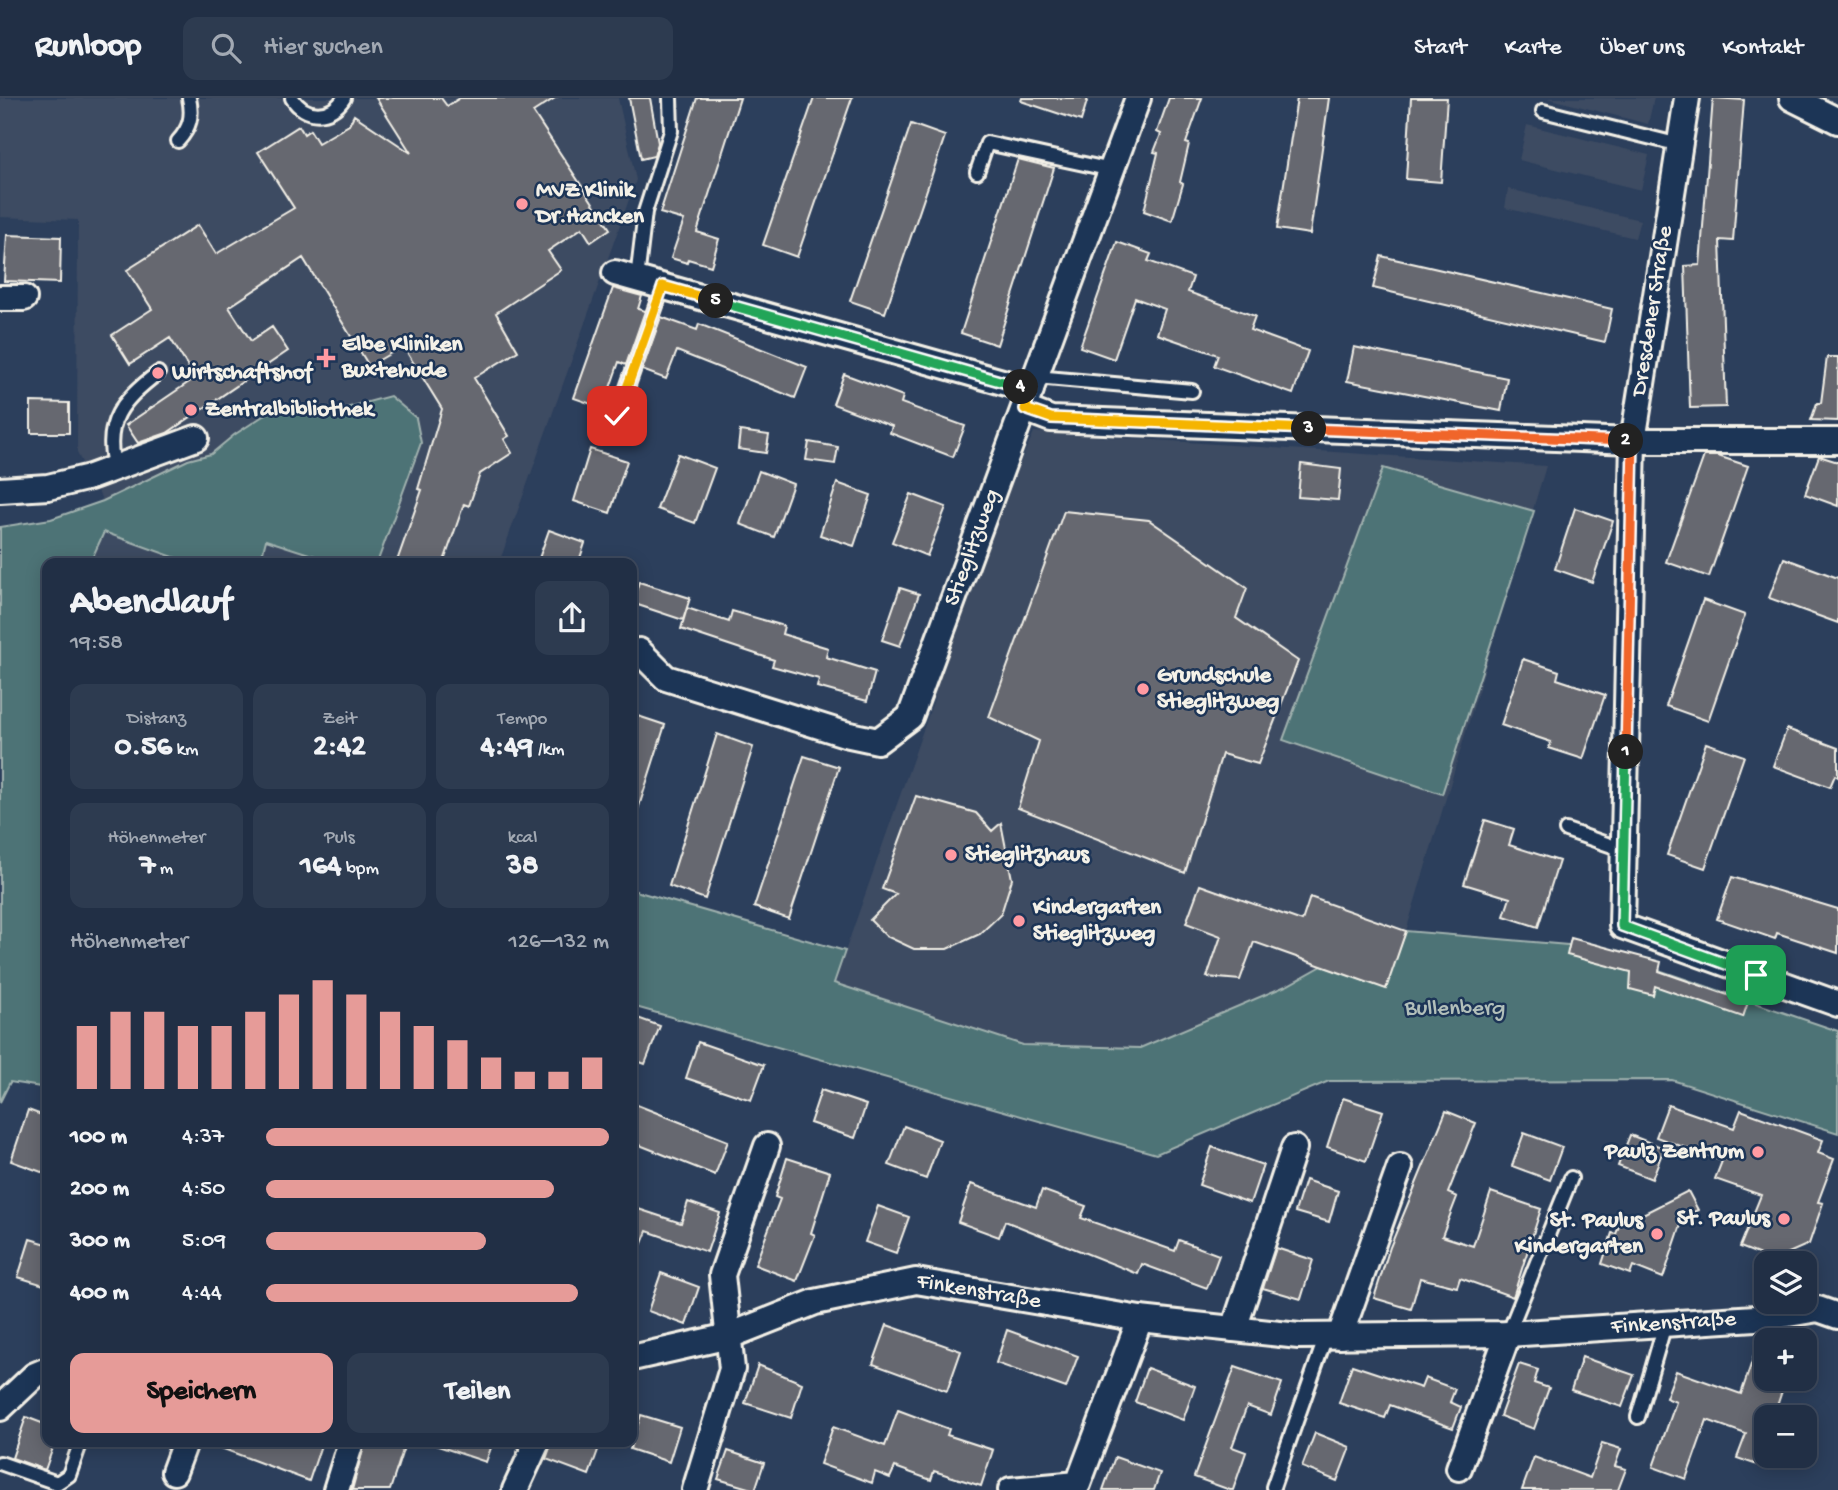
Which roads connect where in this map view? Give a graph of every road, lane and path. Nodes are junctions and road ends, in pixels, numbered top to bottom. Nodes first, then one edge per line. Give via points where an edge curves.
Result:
1 (189, 98) edge
2 (292, 98) edge
3 (344, 98) edge
4 (670, 98) edge
5 (1138, 98) edge
6 (1688, 98) edge
7 (1793, 98) edge
8 (1543, 111) dead end
9 (1838, 121) edge
10 (177, 142) dead end
11 (1680, 145) junction
12 (1112, 170) junction
13 (977, 172) dead end
14 (626, 276) joint
15 (663, 286) junction
16 (158, 373) dead end
17 (1192, 391) dead end
18 (1031, 392) junction
19 (617, 416) dead end
20 (196, 438) dead end
21 (1838, 441) edge
22 (1633, 442) junction
23 (115, 468) junction
24 (0, 490) edge
25 (639, 651) dead end
26 (1566, 830) dead end
27 (1624, 849) junction
28 (1838, 1004) edge
29 (767, 1146) dead end
30 (1294, 1148) dead end
31 (1401, 1167) dead end
32 (1571, 1178) dead end
33 (1838, 1316) edge
34 (1140, 1319) junction
35 (1665, 1324) junction
36 (1234, 1329) junction
37 (1508, 1334) junction
38 (729, 1336) junction
39 (1333, 1336) junction
40 (637, 1357) edge
41 (42, 1372) edge
42 (0, 1408) edge
43 (1638, 1417) dead end
44 (79, 1447) edge
45 (183, 1447) edge
46 (349, 1447) edge
47 (535, 1447) edge
48 (0, 1463) edge
49 (1459, 1468) dead end
50 (174, 1472) dead end
51 (1273, 1488) dead end
52 (336, 1490) edge
53 (515, 1490) edge
54 (695, 1490) edge
55 (1011, 1490) edge

1 - 10 lane via 189,125
2 - 3 lane via 303,111 319,114 334,110
4 - 14 lane via 671,131
5 - 12 street, Stieglitzweg
6 - 11 street, Dresdener Straße
7 - 9 street
8 - 11 lane
11 - 22 street, Dresdener Straße
12 - 13 lane via 987,143
12 - 18 street, Stieglitzweg
14 - 15 street
15 - 18 street
15 - 19 lane
16 - 23 lane via 131,393 115,419 109,448
17 - 18 lane
18 - 22 street via 1051,418
18 - 25 street, Stieglitzweg via 910,717 878,741 666,678
20 - 23 street
21 - 22 street
22 - 27 street, Dresdener Straße
23 - 24 street via 48,487
26 - 27 lane
27 - 28 street, Dresdener Straße via 1622,926
29 - 38 street via 722,1275
30 - 36 street
31 - 39 street
32 - 37 lane
33 - 35 street, Finkenstraße via 1818,1309
34 - 36 street, Finkenstraße
34 - 38 street, Finkenstraße via 916,1281 815,1302
34 - 55 street via 1079,1484
35 - 37 street, Finkenstraße
35 - 43 lane
36 - 39 street, Finkenstraße
37 - 39 street, Finkenstraße
37 - 49 street
38 - 40 street, Finkenstraße
38 - 54 street via 732,1369
39 - 51 lane
41 - 42 street
44 - 48 lane via 69,1475 57,1483
45 - 50 street
46 - 52 street
47 - 53 street

